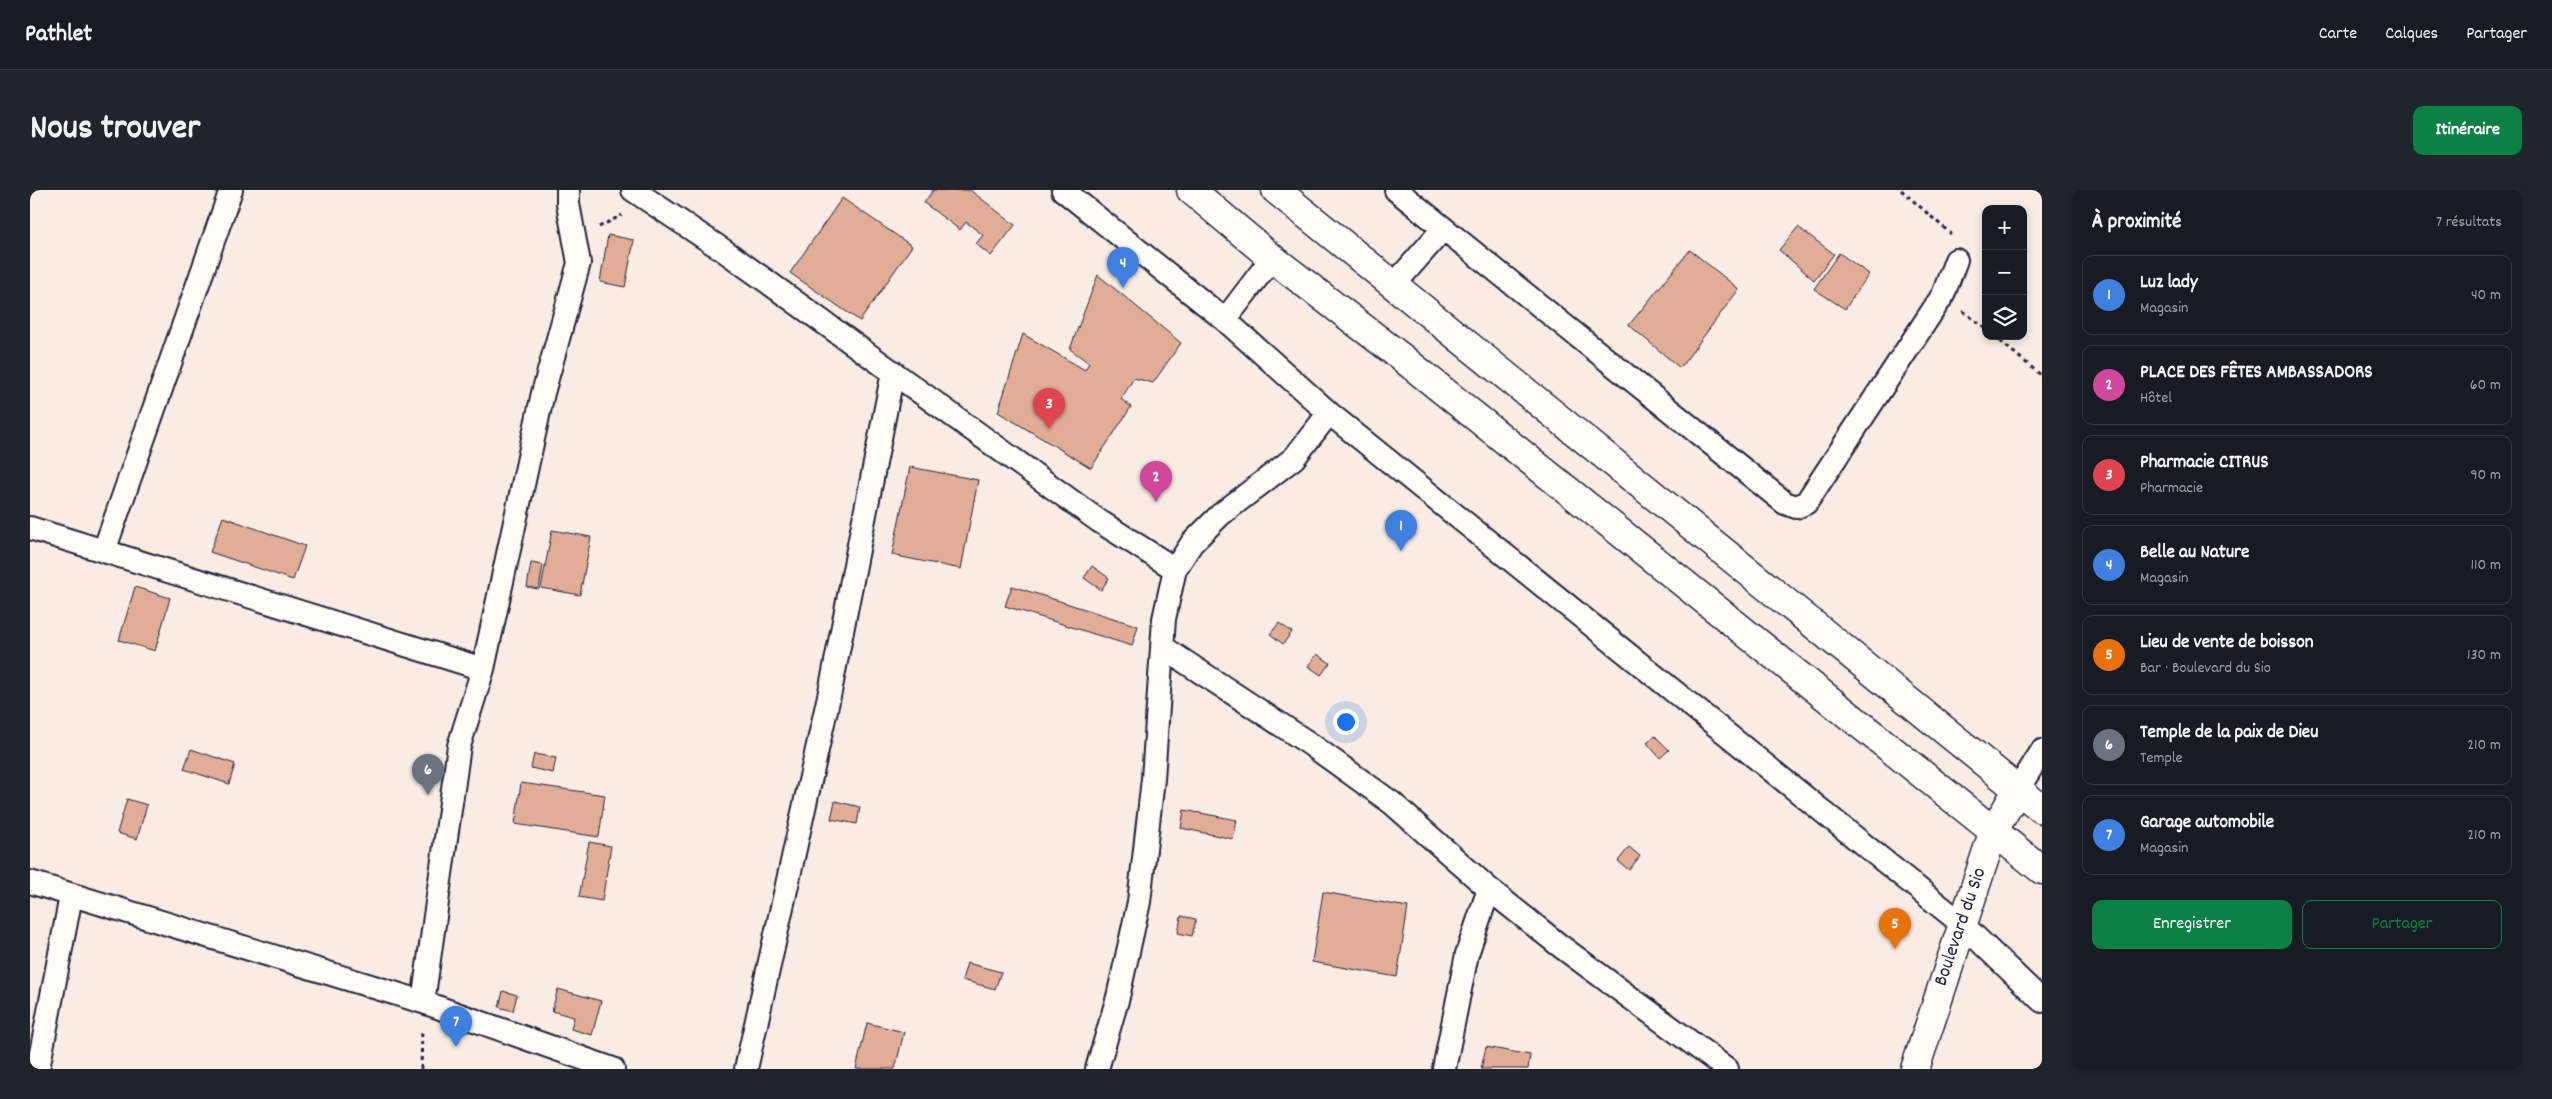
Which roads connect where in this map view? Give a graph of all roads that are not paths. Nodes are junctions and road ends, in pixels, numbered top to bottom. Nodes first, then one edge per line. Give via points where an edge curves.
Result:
1 (231, 190) edge
2 (568, 190) edge
3 (1063, 190) edge
4 (1191, 190) edge
5 (1276, 190) edge
6 (1396, 190) edge
7 (641, 195) edge
8 (1443, 229) junction
9 (1272, 258) junction
10 (1956, 260) road end
11 (1393, 286) junction
12 (1226, 320) junction
13 (893, 372) junction
14 (1329, 413) junction
15 (30, 528) edge
16 (104, 551) junction
17 (1175, 569) junction
18 (1164, 648) junction
19 (483, 669) junction
20 (2042, 751) edge
21 (2018, 789) junction
22 (2042, 809) edge
23 (1994, 830) junction
24 (2042, 870) edge
25 (30, 882) edge
26 (1489, 889) junction
27 (71, 896) junction
28 (1962, 924) junction
29 (2042, 1001) edge
30 (423, 1002) junction
31 (38, 1069) edge
32 (613, 1069) edge
33 (746, 1069) edge
34 (1097, 1069) edge
35 (1444, 1069) edge
36 (1727, 1069) edge
37 (1915, 1069) edge

1 - 16 street
2 - 19 street via 579,263 543,393
3 - 12 street
4 - 9 main road
5 - 11 main road
6 - 8 street
7 - 13 street
8 - 10 street via 1785,503 1796,507 1806,502 1937,303
8 - 11 street
9 - 12 street
9 - 23 main road via 1401,357
11 - 21 main road
12 - 14 street
13 - 17 street via 1099,521
13 - 33 street via 831,687
14 - 17 street via 1294,458 1220,515 1192,542
14 - 28 street
15 - 16 street
16 - 19 street
17 - 18 street via 1164,619
18 - 26 street via 1310,744 1392,803
18 - 34 street via 1138,902 1118,997
19 - 30 street via 459,746
20 - 21 street
21 - 22 main road
21 - 23 main road, Boulevard du Sio
23 - 24 main road
23 - 28 main road, Boulevard du Sio
25 - 27 street
26 - 35 street via 1467,954
26 - 36 street
27 - 30 street
27 - 31 street
28 - 29 street
28 - 37 main road, Boulevard du Sio
30 - 32 street

